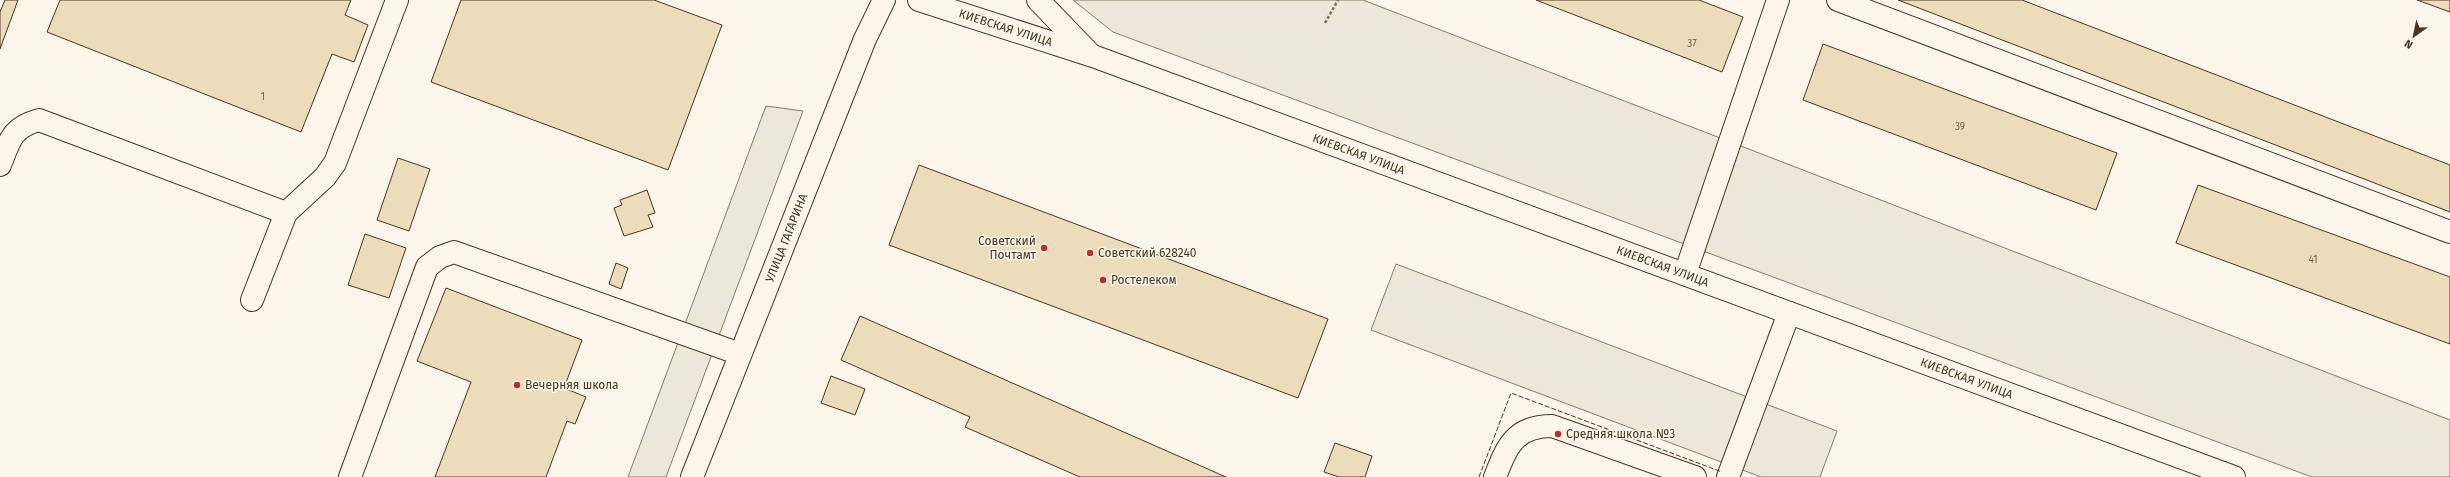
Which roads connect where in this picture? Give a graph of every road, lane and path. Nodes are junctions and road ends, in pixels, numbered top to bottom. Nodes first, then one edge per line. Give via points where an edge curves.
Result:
1 (397, 0) edge
2 (884, 0) edge
3 (919, 0) edge
4 (1038, 0) edge
5 (1338, 0) edge
6 (1778, 0) edge
7 (1838, 0) edge
8 (1325, 23) dead end
9 (1093, 56) junction
10 (0, 165) edge
11 (286, 213) junction
12 (2450, 232) edge
13 (1684, 274) junction
14 (252, 300) dead end
15 (1789, 313) junction
16 (740, 354) junction
17 (350, 477) edge
18 (692, 477) edge
19 (1495, 477) edge
20 (1695, 477) edge
21 (1728, 477) edge
22 (2234, 477) edge

1 - 11 main road via 334,163 325,177
2 - 16 main road, УЛИЦА ГАГАРИНА via 865,39
3 - 9 main road, КИЕВСКАЯ УЛИЦА
4 - 9 main road, КИЕВСКАЯ УЛИЦА
5 - 8 path
6 - 13 main road
7 - 12 main road
9 - 13 main road, КИЕВСКАЯ УЛИЦА
10 - 11 main road via 11,136 23,125 39,120
11 - 14 main road
13 - 15 main road, КИЕВСКАЯ УЛИЦА
15 - 21 main road
15 - 22 main road, КИЕВСКАЯ УЛИЦА
16 - 17 main road via 454,252 440,257 427,267
16 - 18 main road, УЛИЦА ГАГАРИНА
19 - 20 main road via 1511,442 1523,432 1537,426 1552,426

